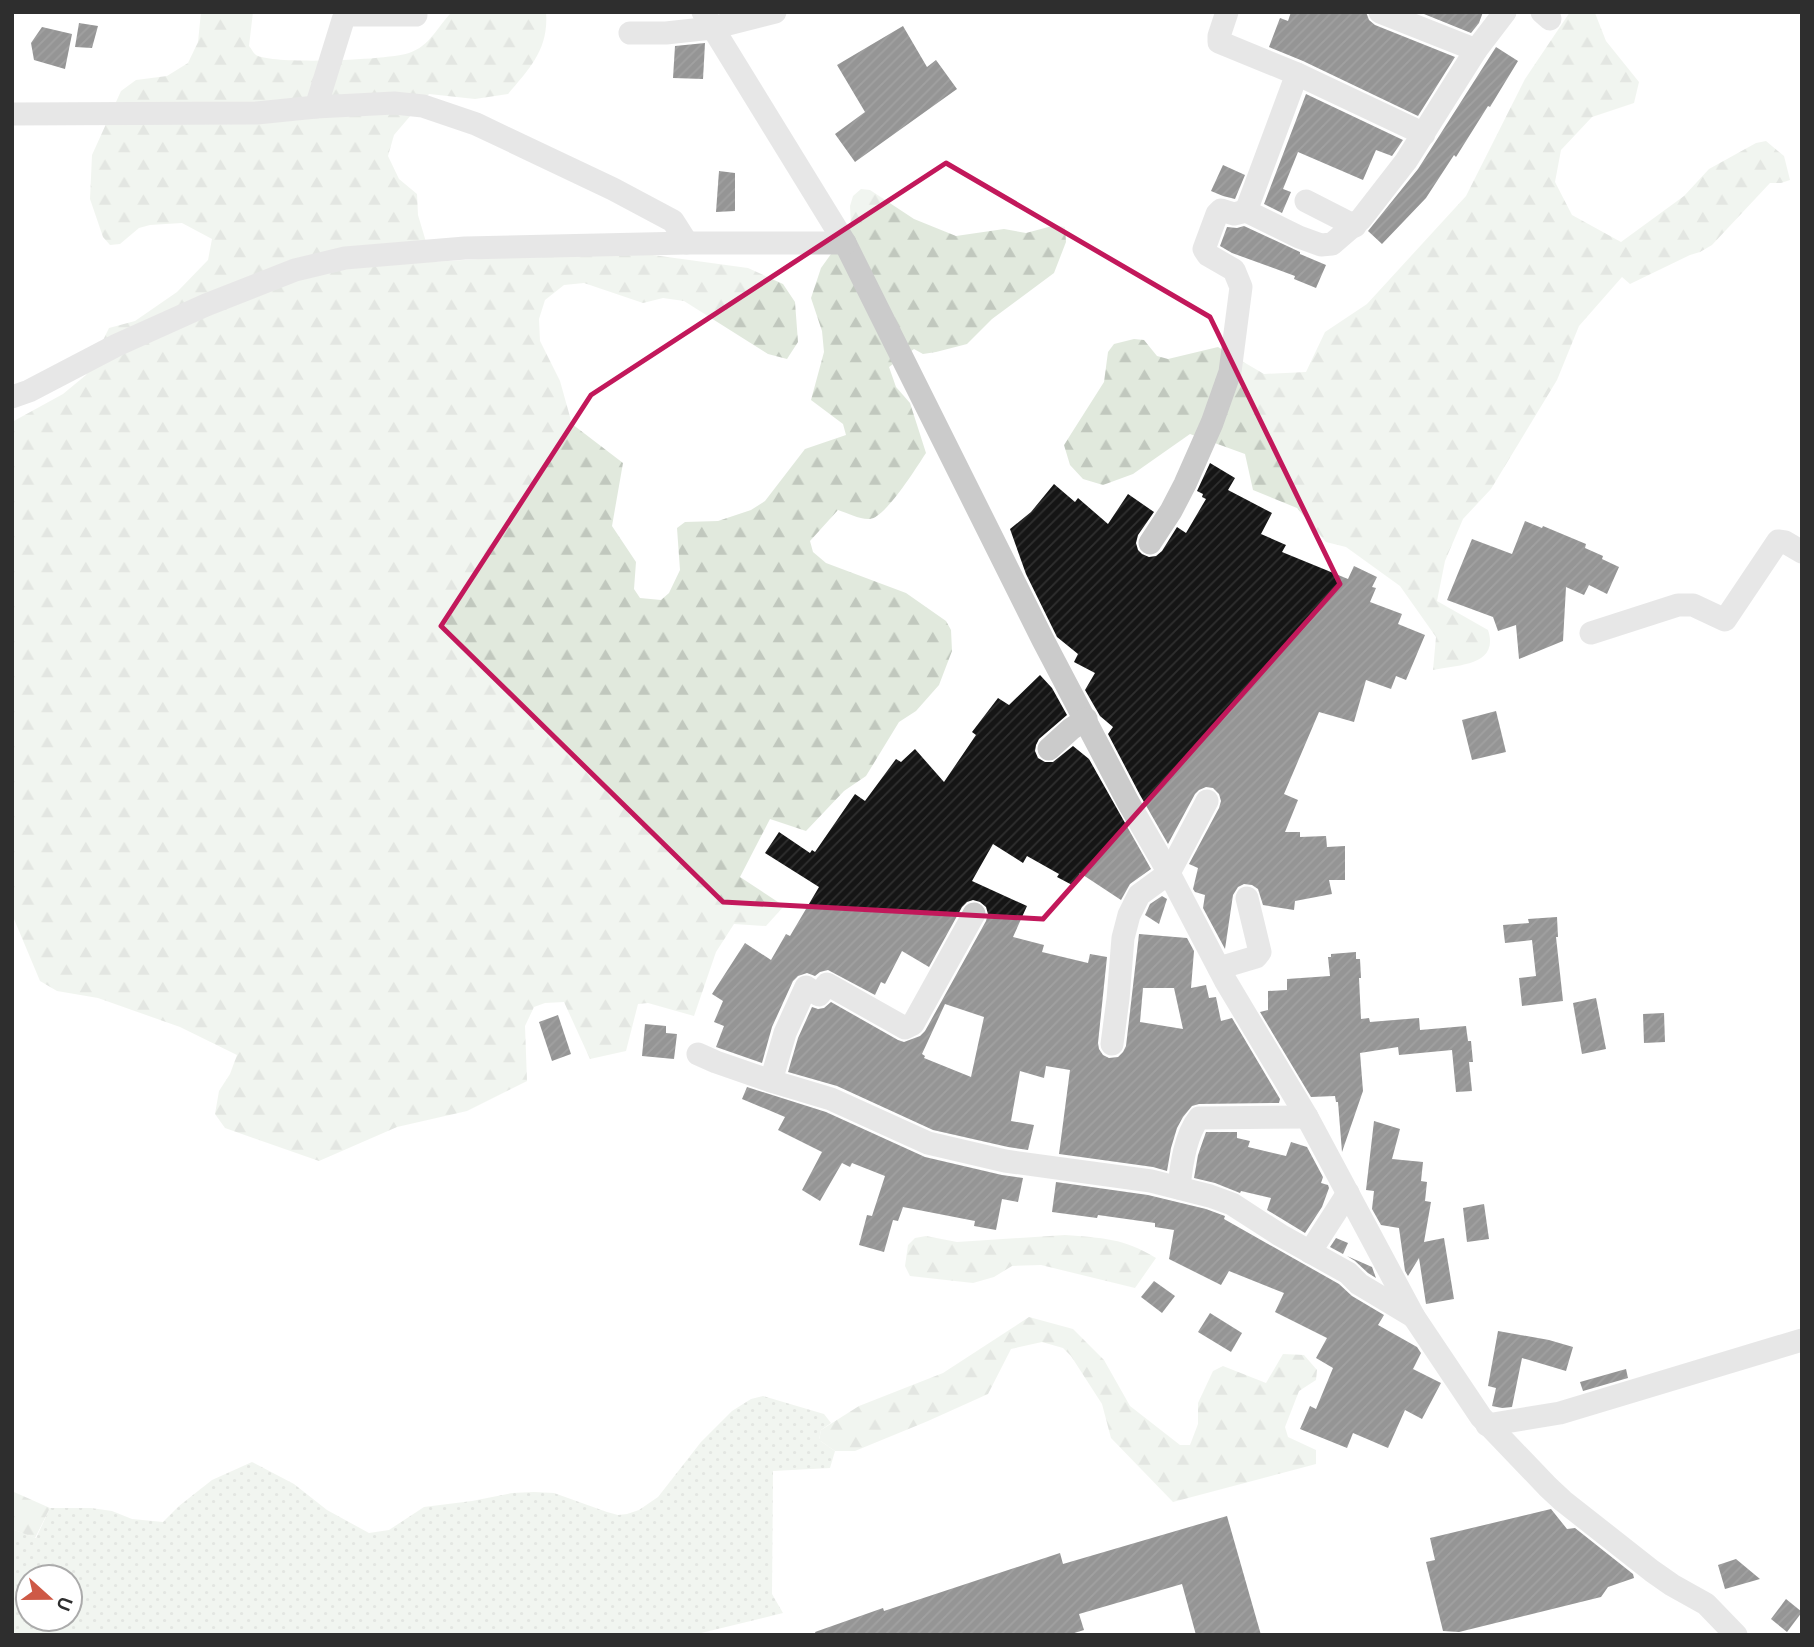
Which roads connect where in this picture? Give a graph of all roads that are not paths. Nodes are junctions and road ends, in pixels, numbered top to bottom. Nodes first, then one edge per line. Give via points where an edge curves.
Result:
1 (775, 12) edge
2 (1227, 12) edge
3 (1380, 12) edge
4 (1504, 12) edge
5 (416, 15) dead end
6 (708, 20) edge
7 (630, 33) dead end
8 (1476, 50) junction
9 (1297, 74) junction
10 (316, 107) junction
11 (12, 114) edge
12 (1424, 134) junction
13 (1306, 201) dead end
14 (1246, 211) junction
15 (1354, 226) junction
16 (687, 243) junction
17 (845, 243) junction
18 (12, 397) edge
19 (1150, 543) dead end
20 (1802, 552) edge
21 (1591, 633) dead end
22 (1086, 719) junction
23 (1049, 749) dead end
24 (1208, 801) dead end
25 (1169, 873) junction
26 (1247, 898) dead end
27 (974, 914) dead end
28 (1219, 968) junction
29 (1112, 1044) dead end
30 (698, 1054) dead end
31 (771, 1081) junction
32 (1307, 1117) junction
33 (1179, 1188) junction
34 (1348, 1193) junction
35 (1310, 1252) junction
36 (1414, 1317) junction
37 (1802, 1340) edge
38 (1487, 1425) junction
39 (1736, 1635) edge

1 - 6 street
2 - 9 street via 1219,42
3 - 8 street
4 - 8 street
5 - 10 street via 345,15
6 - 7 street via 666,33
6 - 17 street
8 - 12 street
9 - 12 street
9 - 14 street
10 - 11 street via 257,113
10 - 16 street via 423,106 476,124 673,221
12 - 15 street
13 - 15 street
14 - 15 street via 1321,245 1332,244
14 - 19 street via 1221,210 1204,249 1234,270 1241,287 1230,372 1185,484
16 - 17 street
16 - 18 street via 465,248 345,258 295,270 206,305
17 - 22 street
20 - 21 street via 1778,541 1725,620 1693,605 1678,605
22 - 23 street
22 - 25 street
24 - 25 street
25 - 28 street
25 - 29 street via 1139,895 1129,915
26 - 28 street via 1260,952
27 - 31 street via 909,1027 827,984 819,995 806,987 785,1033
28 - 32 street
30 - 31 street
31 - 33 street via 831,1099 928,1143 1005,1161
32 - 33 street via 1199,1118 1181,1167
32 - 34 street
33 - 35 street via 1232,1204
34 - 35 street
34 - 36 street
35 - 36 street
36 - 38 street
37 - 38 street via 1560,1413
38 - 39 street via 1563,1501 1652,1571 1706,1604

